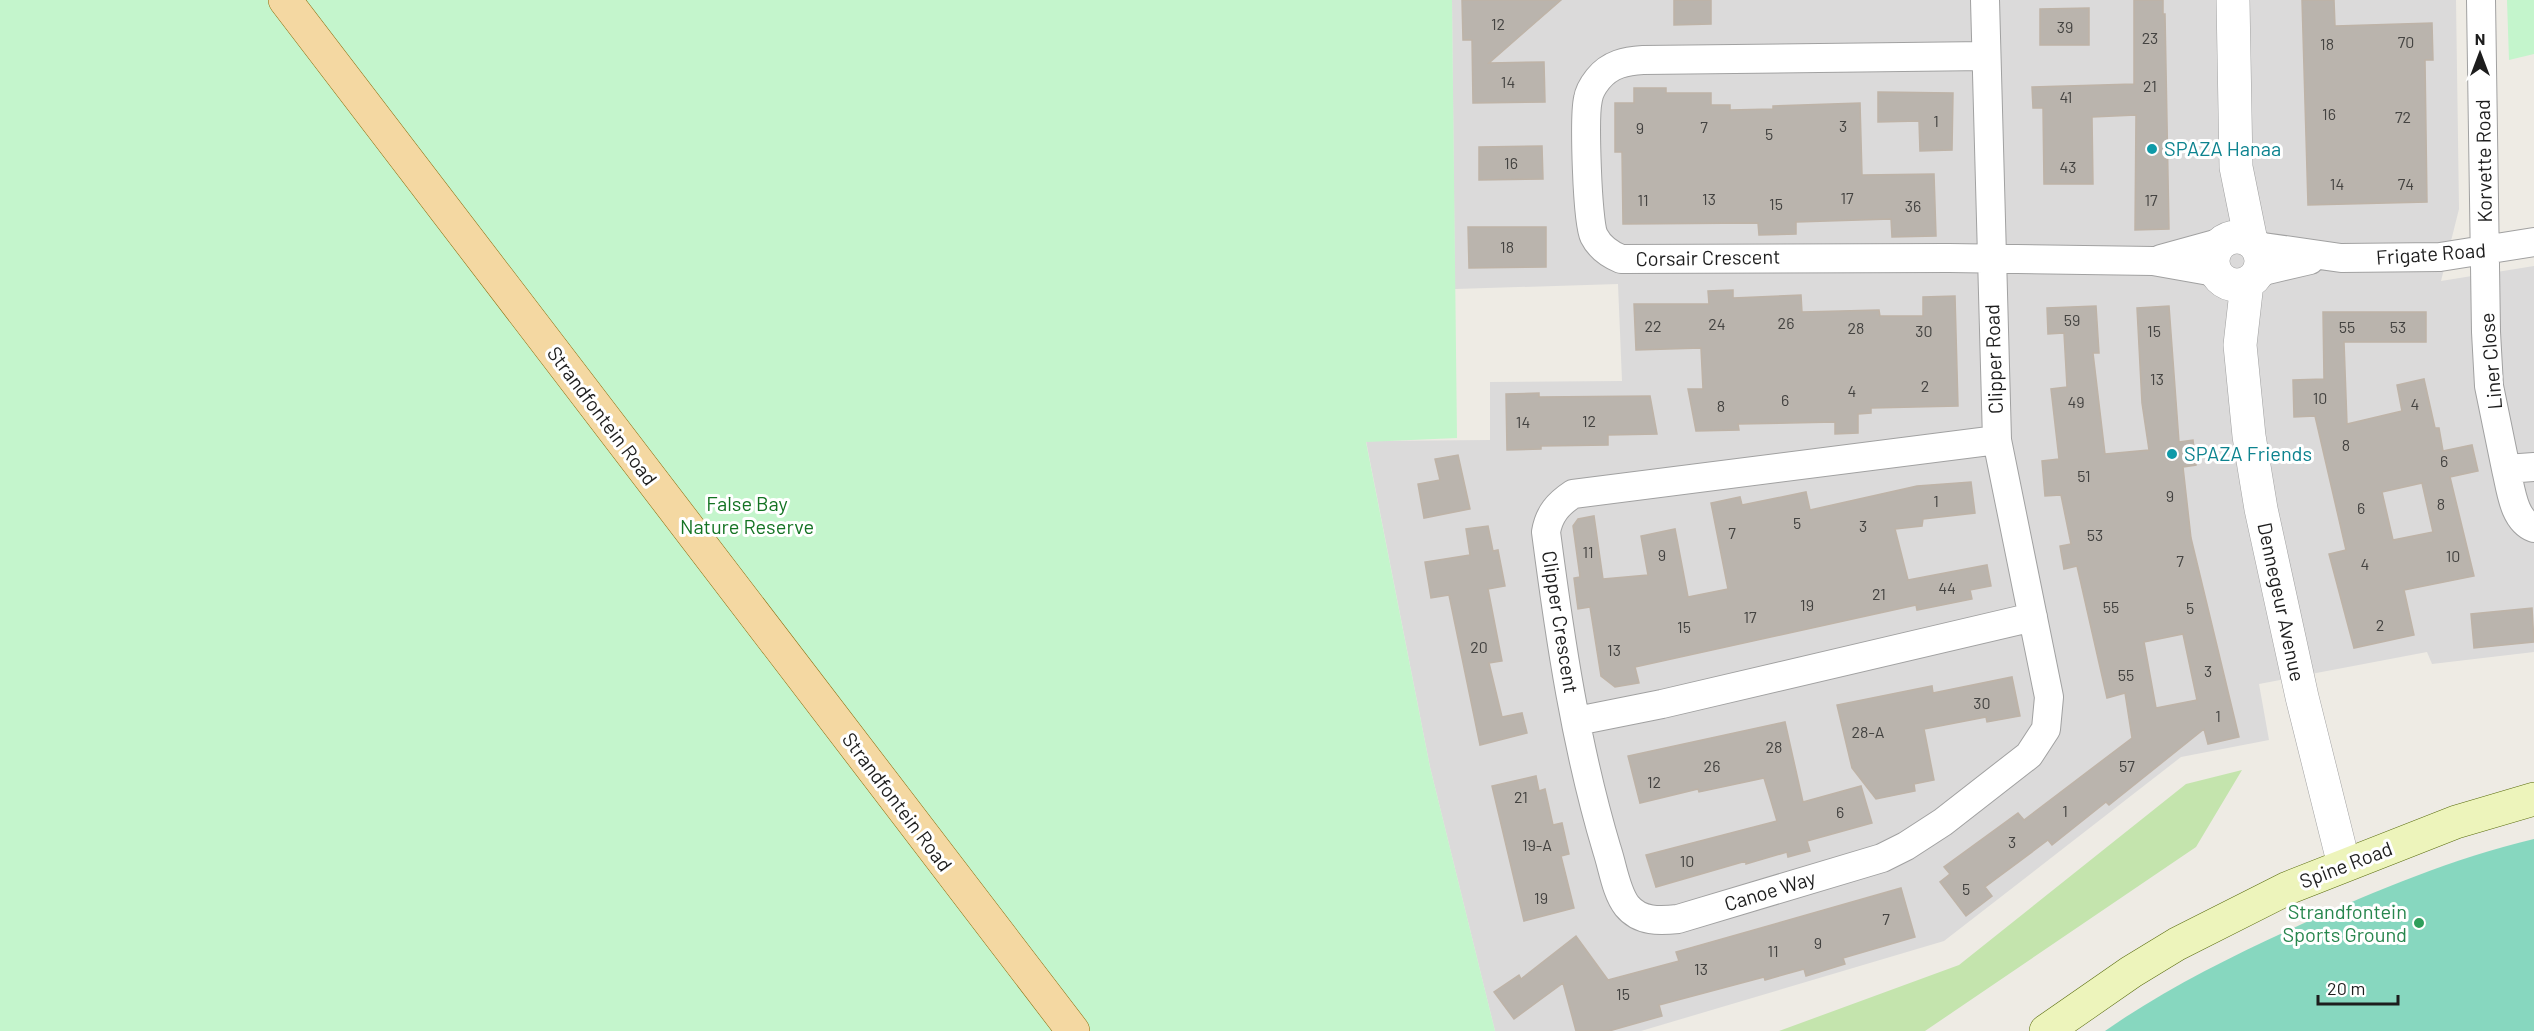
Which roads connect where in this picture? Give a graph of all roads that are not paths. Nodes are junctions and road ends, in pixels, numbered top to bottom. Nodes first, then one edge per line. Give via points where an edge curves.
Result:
1 (285, 0) edge
2 (1985, 0) edge
3 (2233, 0) edge
4 (2481, 0) edge
5 (1986, 56) junction
6 (2534, 242) edge
7 (2485, 251) junction
8 (1990, 259) junction
9 (2237, 260) junction
10 (1997, 440) junction
11 (2534, 467) edge
12 (2506, 469) junction
13 (2534, 528) edge
14 (2033, 617) junction
15 (2050, 713) joint
16 (1577, 721) junction
17 (2534, 799) edge
18 (2344, 865) junction
19 (1072, 1031) edge
20 (2046, 1031) edge

1 - 19 main road, Strandfontein Road
2 - 5 street, Clipper Road
3 - 9 street, Dennegeur Avenue
4 - 7 street, Korvette Road
5 - 8 street, Clipper Road
5 - 8 street, Corsair Crescent via 1625,61 1598,79 1588,99 1589,216 1599,245 1621,259
6 - 7 street, Frigate Road
7 - 9 street, Frigate Road via 2440,257
7 - 12 street, Liner Close via 2489,386
8 - 9 street, Frigate Road
8 - 10 street, Clipper Road
9 - 18 street, Dennegeur Avenue via 2249,436 2261,509
10 - 14 street, Clipper Road
10 - 16 street, Clipper Crescent via 1572,494 1558,504 1546,532 1560,636
11 - 12 street
12 - 13 street, Liner Close via 2518,516
14 - 15 street, Clipper Road
14 - 16 street, Clipper Crescent
15 - 16 street, Canoe Way via 2046,729 2029,755 1906,846 1882,858 1662,921 1636,914 1621,896 1588,787
17 - 18 main road, Spine Road via 2456,822
18 - 20 main road, Spine Road via 2288,888 2177,944

